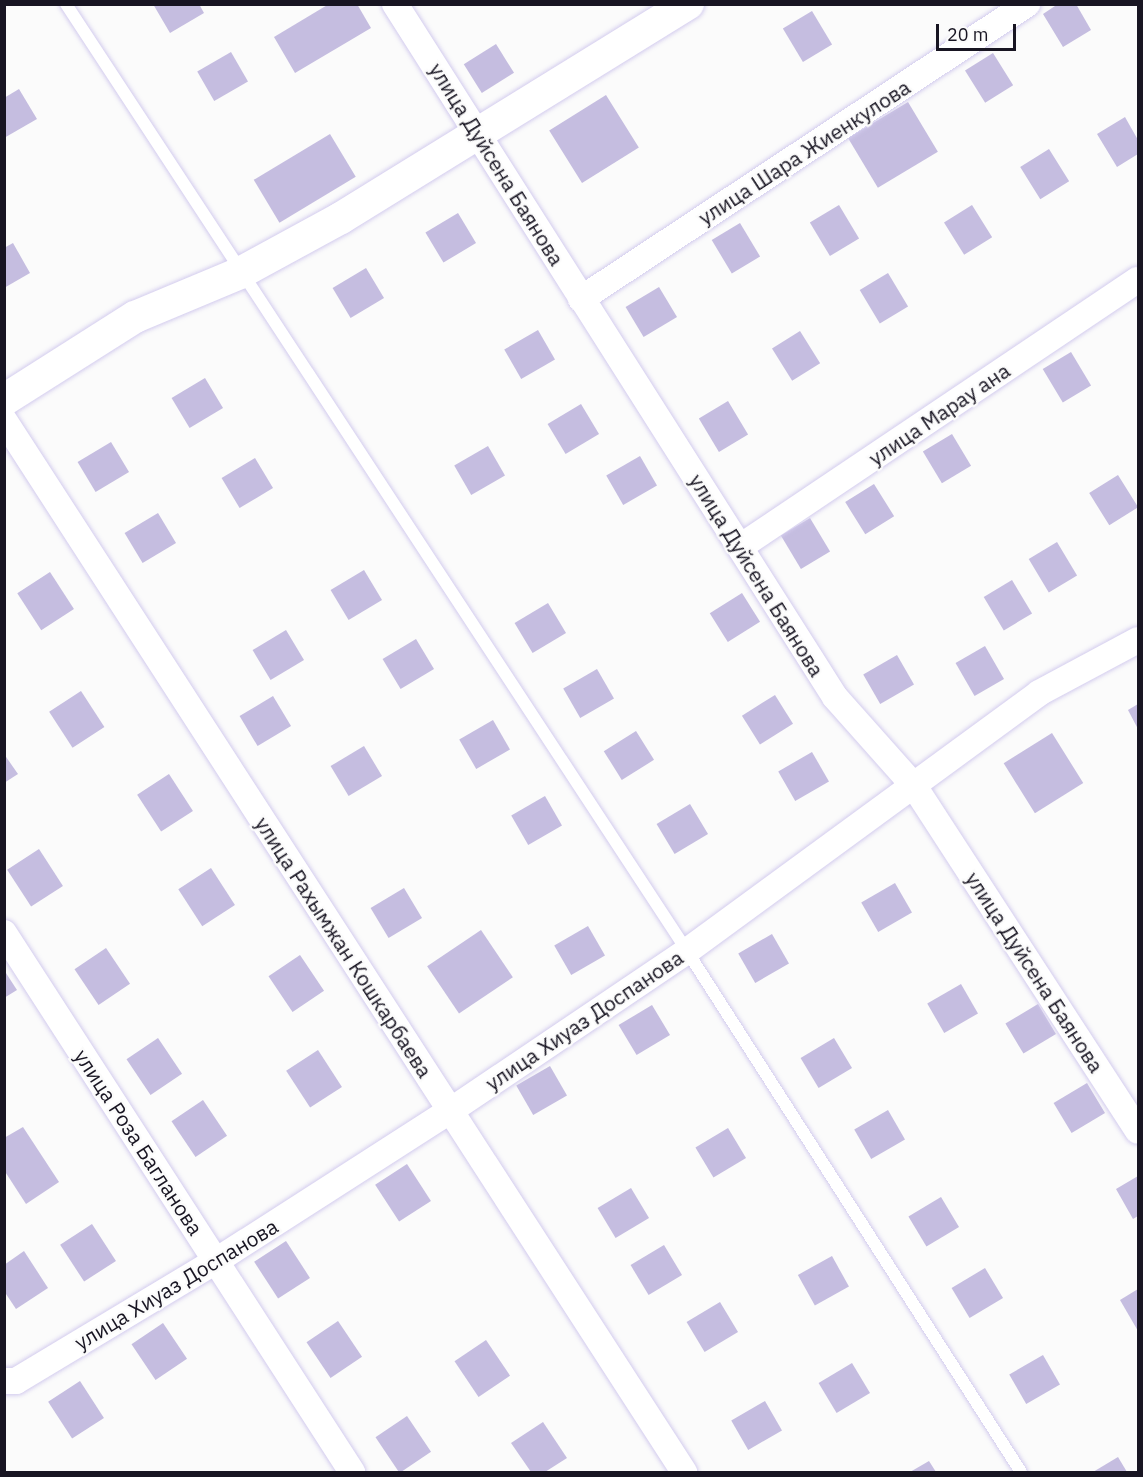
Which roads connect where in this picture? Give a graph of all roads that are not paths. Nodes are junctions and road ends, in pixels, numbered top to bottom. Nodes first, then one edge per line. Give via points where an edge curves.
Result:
1 (66, 4) edge
2 (395, 4) edge
3 (688, 4) edge
4 (1027, 4) edge
5 (480, 131) junction
6 (240, 273) junction
7 (1138, 280) edge
8 (581, 299) junction
9 (4, 400) edge
10 (4, 420) edge
11 (740, 547) junction
12 (1138, 640) edge
13 (914, 786) junction
14 (4, 933) edge
15 (687, 951) junction
16 (450, 1111) junction
17 (1138, 1131) edge
18 (216, 1261) junction
19 (10, 1381) edge
20 (352, 1473) edge
21 (684, 1473) edge
22 (1021, 1473) edge

1 - 6 lane
2 - 5 street, улица Дуйсена Баянова
3 - 5 street
4 - 8 street, улица Шара Жиенкулова
5 - 6 street via 341,218
5 - 8 street, улица Дуйсена Баянова
6 - 9 street via 135,317
6 - 15 lane
7 - 11 street, улица Марау ана
8 - 11 street, улица Дуйсена Баянова
10 - 16 street, улица Рахымжан Кошкарбаева
11 - 13 street, улица Дуйсена Баянова via 835,697
12 - 13 street, улица Хиуаз Доспанова via 1039,693
13 - 15 street, улица Хиуаз Доспанова
13 - 17 street, улица Дуйсена Баянова
14 - 18 street, улица Роза Багланова
15 - 16 street, улица Хиуаз Доспанова
15 - 22 lane
16 - 18 street, улица Хиуаз Доспанова
16 - 21 street, улица Рахымжан Кошкарбаева
18 - 19 street, улица Хиуаз Доспанова
18 - 20 street, улица Роза Багланова

